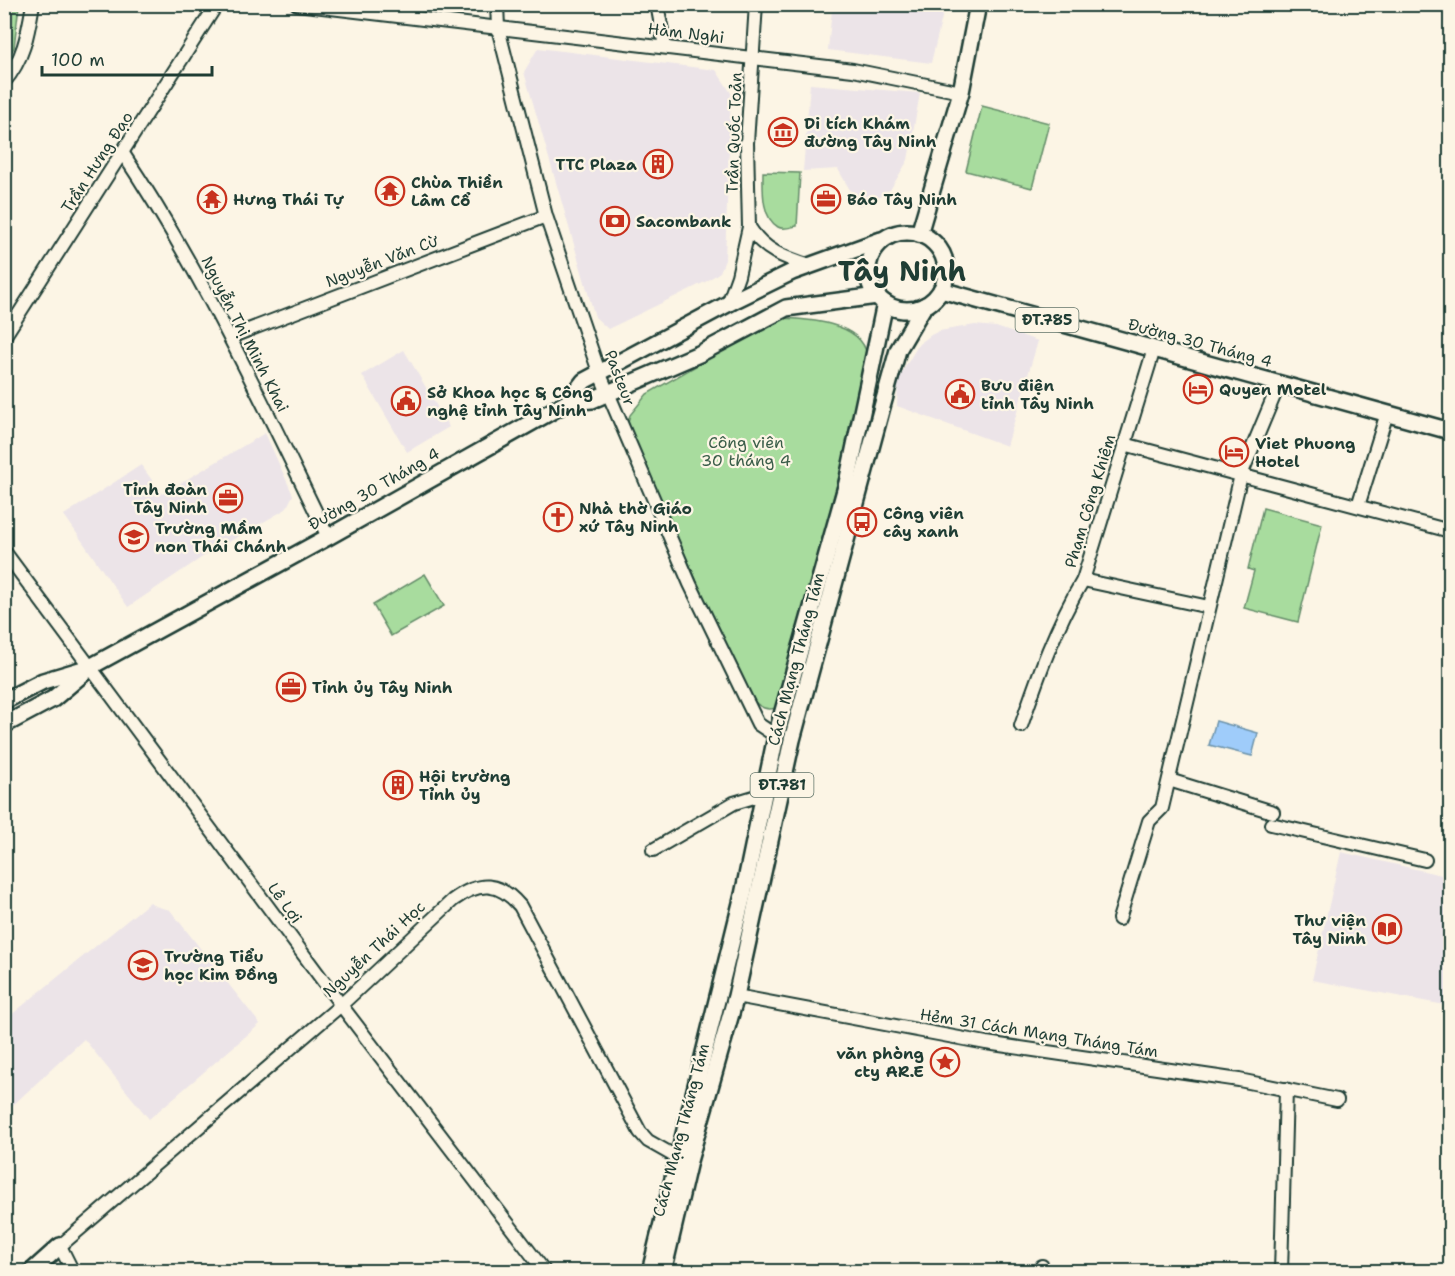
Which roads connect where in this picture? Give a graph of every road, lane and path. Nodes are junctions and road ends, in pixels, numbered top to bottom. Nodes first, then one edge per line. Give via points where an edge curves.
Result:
1 (33, 4) edge
2 (217, 4) edge
3 (297, 4) edge
4 (497, 4) edge
5 (657, 4) edge
6 (756, 4) edge
7 (978, 4) edge
8 (498, 28) junction
9 (665, 47) junction
10 (753, 58) junction
11 (4, 82) edge
12 (962, 92) junction
13 (122, 152) junction
14 (546, 216) junction
15 (749, 227) junction
16 (919, 234) junction
17 (881, 240) junction
18 (810, 266) junction
19 (941, 290) junction
20 (881, 300) junction
21 (728, 304) junction
22 (924, 306) junction
23 (4, 337) edge
24 (230, 337) junction
25 (1154, 349) junction
26 (599, 372) junction
27 (1279, 384) junction
28 (607, 393) junction
29 (568, 402) junction
30 (1387, 413) junction
31 (1450, 431) edge
32 (1124, 444) junction
33 (1241, 475) junction
34 (1358, 506) junction
35 (1450, 531) edge
36 (328, 537) junction
37 (4, 551) edge
38 (1083, 580) junction
39 (1209, 608) junction
40 (90, 667) junction
41 (4, 700) edge
42 (4, 725) edge
43 (1021, 726) dead end
44 (776, 736) junction
45 (792, 740) junction
46 (1169, 780) junction
47 (764, 794) junction
48 (780, 797) junction
49 (653, 850) dead end
50 (1425, 860) dead end
51 (1119, 919) dead end
52 (733, 937) junction
53 (748, 940) junction
54 (736, 996) junction
55 (340, 1005) junction
56 (1286, 1089) junction
57 (1338, 1100) dead end
58 (684, 1159) junction
59 (60, 1246) junction
60 (30, 1272) edge
61 (74, 1272) edge
62 (545, 1272) edge
63 (650, 1272) edge
64 (663, 1272) edge
65 (1281, 1272) edge

1 - 11 street via 21,56
2 - 13 street, Trần Hưng Đạo
3 - 8 street, Hàm Nghi
4 - 8 street, Pasteur
5 - 9 street
6 - 10 street, Trần Quốc Toản
7 - 12 main road
8 - 9 street, Hàm Nghi
8 - 14 street, Pasteur
9 - 10 street, Hàm Nghi
10 - 12 street, Hàm Nghi via 853,70
10 - 15 street, Trần Quốc Toản via 747,154
12 - 16 main road
13 - 23 street, Trần Hưng Đạo
13 - 24 street, Nguyễn Thị Minh Khai via 158,205
14 - 24 street, Nguyễn Văn Cừ
14 - 26 street, Pasteur
15 - 18 street via 774,252
15 - 21 street, Trần Quốc Toản
16 - 17 main road via 900,232
16 - 19 main road via 930,239 943,256 946,267
17 - 18 main road, Đường 30 Tháng 4
17 - 20 main road via 867,268 868,279
18 - 21 main road, Đường 30 Tháng 4
19 - 22 main road
19 - 25 main road, Đường 30 Tháng 4 / ĐT.785
20 - 22 main road via 902,310
20 - 28 main road, Đường 30 Tháng 4 via 786,308 699,354
20 - 44 main road, Cách Mạng Tháng Tám / ĐT.781 via 847,483
21 - 26 main road, Đường 30 Tháng 4
22 - 45 main road, Cách Mạng Tháng Tám / ĐT.781 via 898,350
24 - 36 street, Nguyễn Thị Minh Khai
25 - 27 main road, Đường 30 Tháng 4 / ĐT.785
25 - 32 street, Phạm Công Khiêm
26 - 28 street, Pasteur
26 - 29 main road, Đường 30 Tháng 4 via 584,381
27 - 30 main road, Đường 30 Tháng 4 / ĐT.785
27 - 33 street
28 - 29 main road, Đường 30 Tháng 4 via 587,401
28 - 44 street, Pasteur via 690,584 758,724
29 - 36 main road, Đường 30 Tháng 4
30 - 31 main road, Đường 30 Tháng 4 / ĐT.785
30 - 34 street
32 - 33 street
32 - 38 street, Phạm Công Khiêm
33 - 34 street
33 - 39 street
34 - 35 street
36 - 40 main road, Đường 30 Tháng 4
37 - 40 street, Lê Lợi
38 - 39 street
38 - 43 street, Phạm Công Khiêm via 1067,606
39 - 46 street
40 - 41 main road, Đường 30 Tháng 4 via 43,681
40 - 42 main road via 53,699
40 - 55 street, Lê Lợi
44 - 45 main road
44 - 47 main road, Cách Mạng Tháng Tám / ĐT.781
45 - 48 main road, Cách Mạng Tháng Tám / ĐT.781
46 - 50 street via 1272,818
46 - 51 street via 1162,808 1149,820
47 - 48 main road
47 - 49 street via 734,803
47 - 52 main road, Cách Mạng Tháng Tám / ĐT.781
48 - 53 main road, Cách Mạng Tháng Tám / ĐT.781
52 - 53 main road
52 - 58 main road, Cách Mạng Tháng Tám / ĐT.781
53 - 54 main road, Cách Mạng Tháng Tám / ĐT.781
54 - 56 street, Hẻm 31 Cách Mạng Tháng Tám via 986,1043
54 - 58 main road, Cách Mạng Tháng Tám / ĐT.781
55 - 58 street, Nguyễn Thái Học via 459,896 484,886 509,892 640,1132 648,1141
55 - 59 street, Nguyễn Thái Học
55 - 62 street, Lê Lợi
56 - 57 street, Hẻm 31 Cách Mạng Tháng Tám
56 - 65 street
58 - 63 main road, Cách Mạng Tháng Tám / ĐT.781
58 - 64 main road, Cách Mạng Tháng Tám / ĐT.781
59 - 60 main road, Nguyễn Thái Học
59 - 61 street

